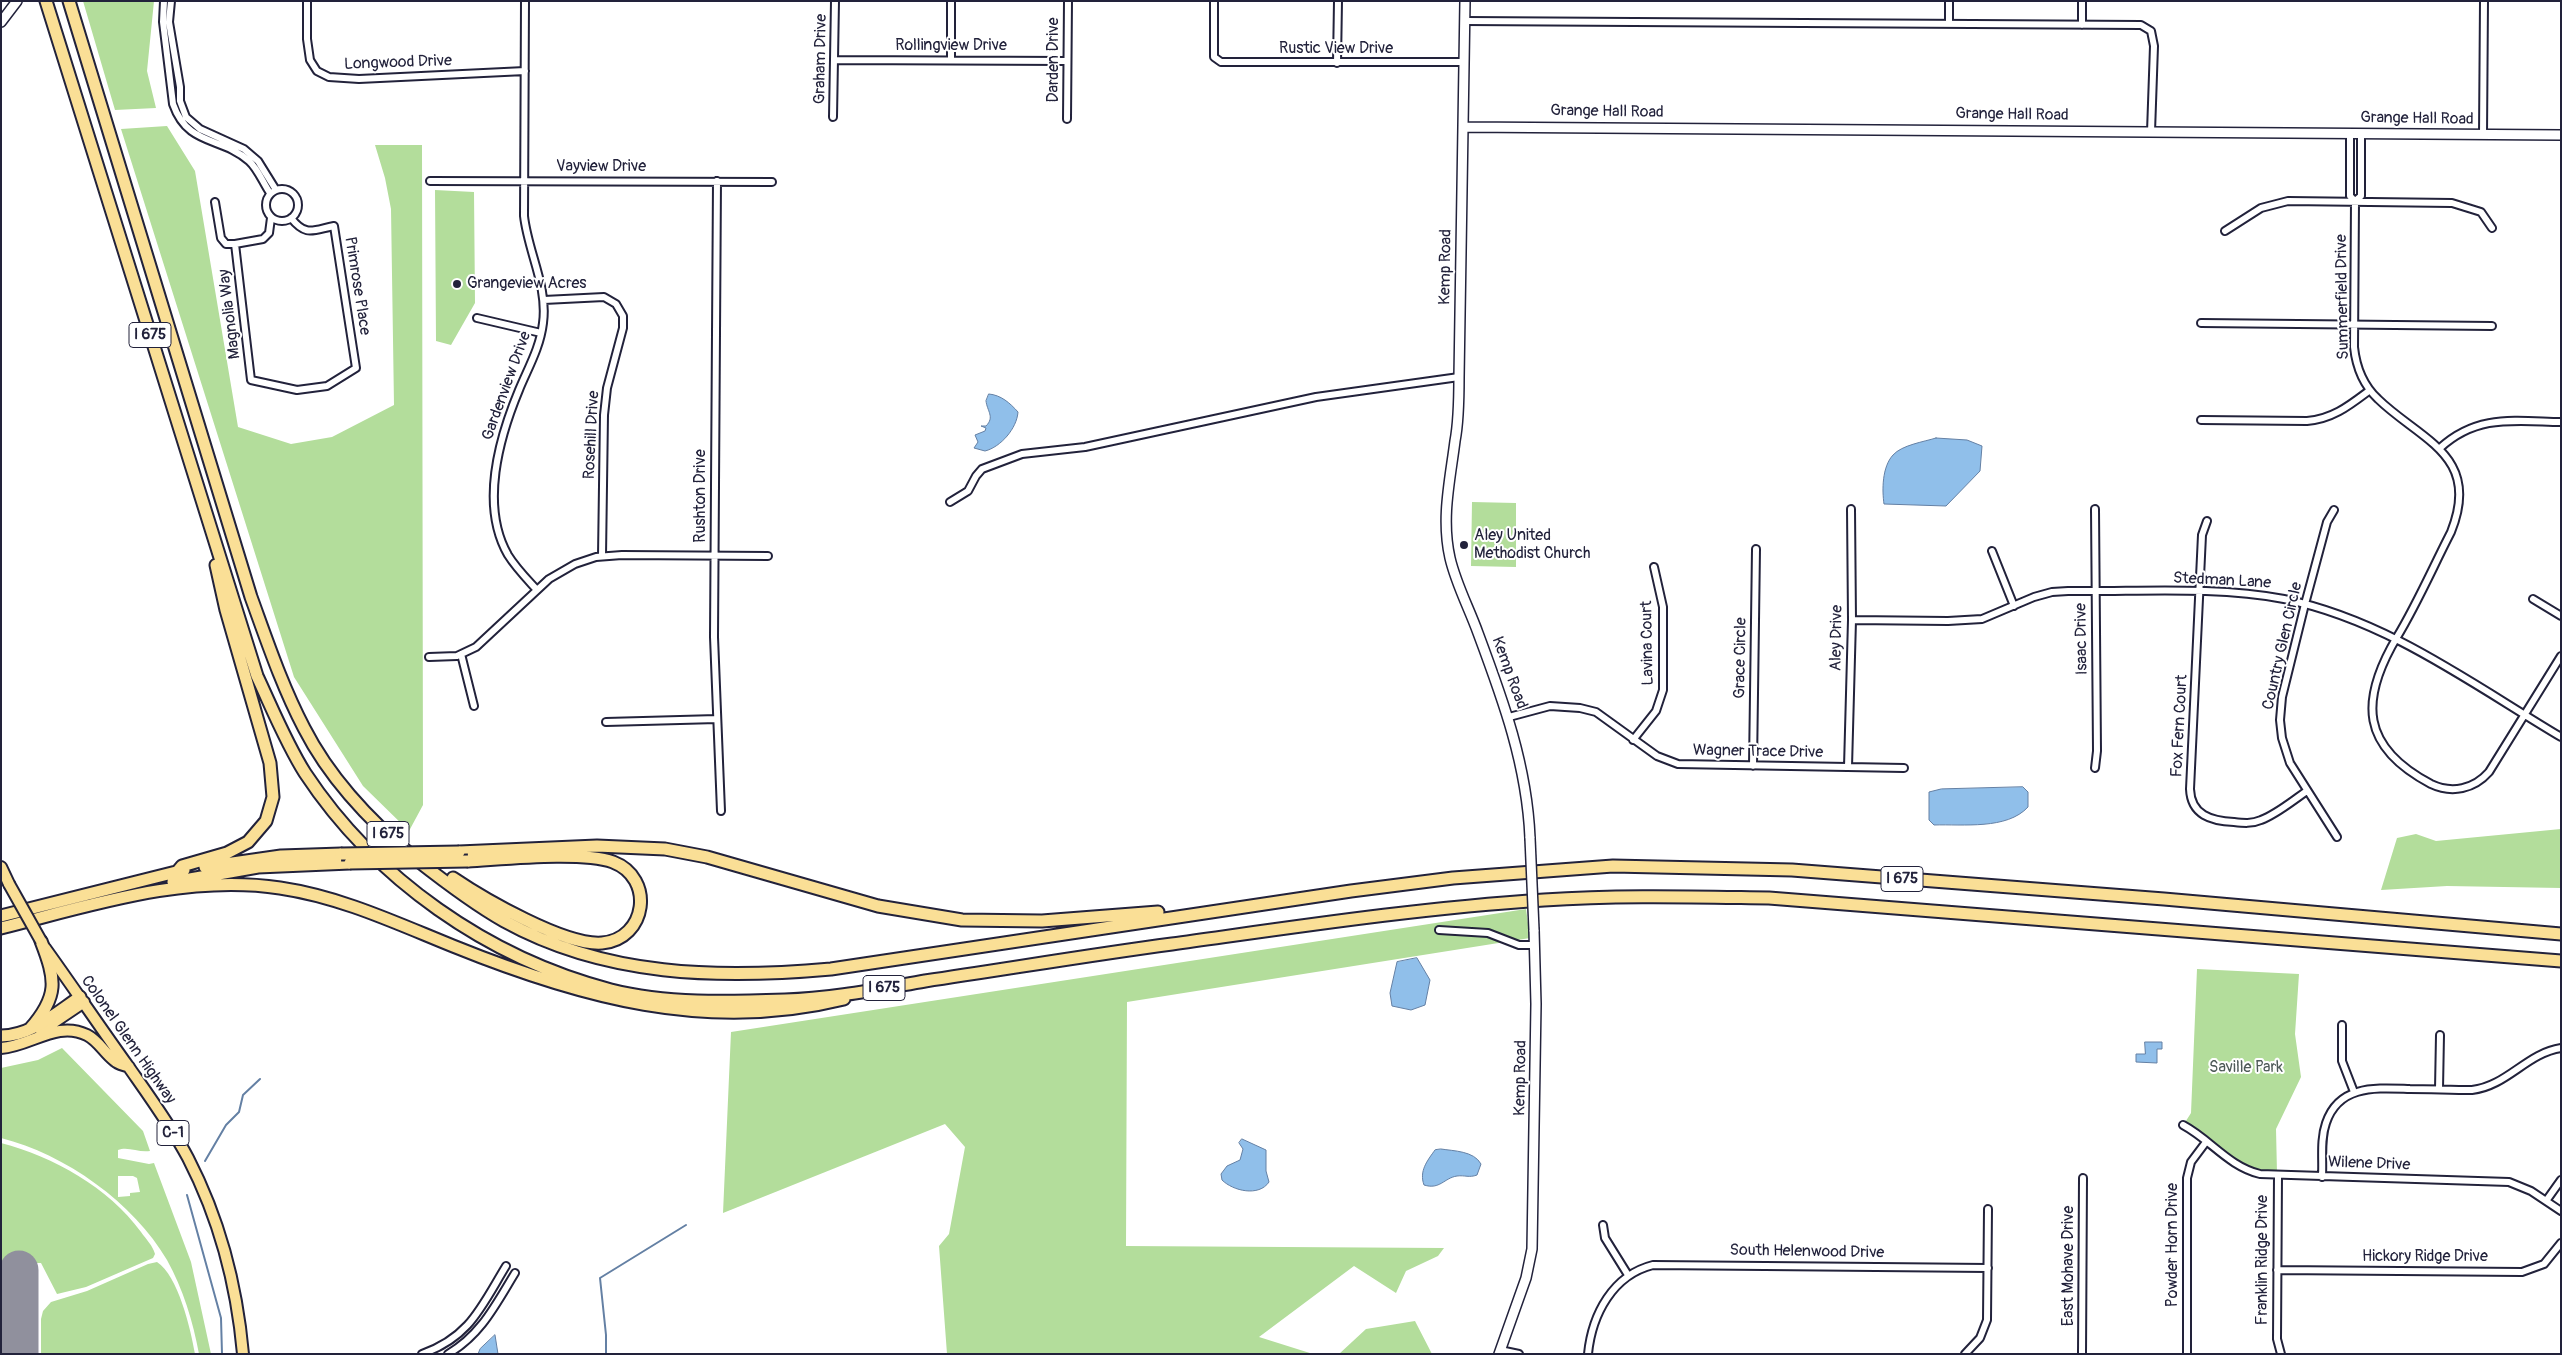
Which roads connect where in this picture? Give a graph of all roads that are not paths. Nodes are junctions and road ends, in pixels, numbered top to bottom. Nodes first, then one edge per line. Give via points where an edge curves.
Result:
1 (18, 1) edge
2 (46, 1) edge
3 (69, 1) edge
4 (164, 1) edge
5 (171, 1) edge
6 (307, 1) edge
7 (525, 1) edge
8 (835, 1) edge
9 (951, 1) edge
10 (1068, 1) edge
11 (1214, 1) edge
12 (1338, 1) edge
13 (1465, 1) edge
14 (1949, 1) edge
15 (2082, 1) edge
16 (2484, 1) edge
17 (1465, 21) junction
18 (1, 22) edge
19 (1949, 24) junction
20 (2082, 25) junction
21 (835, 60) junction
22 (951, 60) junction
23 (1067, 61) junction
24 (1337, 62) junction
25 (1465, 62) junction
26 (525, 71) junction
27 (833, 117) dead end
28 (1067, 119) dead end
29 (1463, 127) junction
30 (2151, 132) junction
31 (2350, 134) junction
32 (2361, 134) junction
33 (2483, 135) junction
34 (2561, 135) edge
35 (430, 181) dead end
36 (524, 181) junction
37 (718, 181) junction
38 (772, 182) dead end
39 (273, 191) junction
40 (2355, 201) junction
41 (215, 202) dead end
42 (272, 218) junction
43 (291, 218) junction
44 (2492, 228) dead end
45 (2225, 231) dead end
46 (235, 244) junction
47 (544, 300) junction
48 (477, 318) dead end
49 (2201, 324) dead end
50 (2354, 324) junction
51 (2492, 326) dead end
52 (542, 333) junction
53 (1459, 377) junction
54 (251, 380) joint
55 (2370, 390) junction
56 (2201, 420) dead end
57 (2561, 422) edge
58 (2440, 448) junction
59 (200, 490) junction
60 (950, 502) dead end
61 (1852, 509) dead end
62 (2096, 509) dead end
63 (2334, 510) dead end
64 (2207, 521) dead end
65 (1756, 549) dead end
66 (1992, 551) dead end
67 (714, 555) junction
68 (602, 556) junction
69 (768, 556) dead end
70 (1654, 568) dead end
71 (537, 590) junction
72 (2095, 591) junction
73 (2200, 592) junction
74 (2533, 599) dead end
75 (2305, 604) junction
76 (2014, 606) junction
77 (2561, 616) edge
78 (1852, 620) junction
79 (2397, 638) junction
80 (461, 654) junction
81 (2561, 656) edge
82 (429, 657) dead end
83 (474, 706) dead end
84 (2525, 715) junction
85 (1509, 717) junction
86 (717, 719) junction
87 (606, 722) dead end
88 (304, 729) junction
89 (2561, 737) edge
90 (1633, 740) junction
91 (1753, 766) junction
92 (1848, 767) junction
93 (1904, 768) dead end
94 (2095, 768) dead end
95 (2307, 791) junction
96 (721, 811) dead end
97 (2337, 837) dead end
98 (1, 868) edge
99 (177, 872) junction
100 (138, 894) junction
101 (1245, 907) junction
102 (2, 925) edge
103 (1439, 930) dead end
104 (2561, 934) edge
105 (40, 941) junction
106 (1535, 945) junction
107 (2561, 962) edge
108 (897, 986) junction
109 (82, 1000) junction
110 (2342, 1025) dead end
111 (32, 1034) junction
112 (2440, 1035) dead end
113 (1, 1036) edge
114 (1, 1048) edge
115 (2561, 1048) edge
116 (129, 1068) junction
117 (2439, 1089) junction
118 (2354, 1092) junction
119 (2183, 1125) dead end
120 (2206, 1142) junction
121 (2278, 1176) junction
122 (2322, 1177) junction
123 (2083, 1178) dead end
124 (2561, 1180) edge
125 (2546, 1201) junction
126 (1988, 1209) dead end
127 (2561, 1211) edge
128 (1603, 1225) dead end
129 (2561, 1242) edge
130 (506, 1266) dead end
131 (1988, 1268) junction
132 (2277, 1270) junction
133 (515, 1273) dead end
134 (1628, 1275) junction
135 (1499, 1352) edge
136 (243, 1354) edge
137 (422, 1354) edge
138 (448, 1354) edge
139 (1518, 1354) edge
140 (1588, 1354) edge
141 (1965, 1354) edge
142 (2082, 1354) edge
143 (2187, 1354) edge
144 (2281, 1354) edge

1 - 18 main road
2 - 59 highway, I 675
3 - 88 highway, I 675 via 251,597
4 - 39 street via 163,22 177,116 190,132 248,160
5 - 39 street via 170,22 180,102 186,117 200,129 244,149 258,161
6 - 26 street, Longwood Drive via 310,60 317,71 329,77 359,79
7 - 26 street, Gardenview Drive
8 - 21 street, Graham Drive
9 - 22 street
10 - 23 street, Darden Drive
11 - 24 street, Rustic View Drive via 1216,60
12 - 24 street
13 - 17 main road, Kemp Road
14 - 19 street
15 - 20 street
16 - 33 street
17 - 19 street
17 - 25 main road, Kemp Road
19 - 20 street
20 - 30 street via 2141,25 2151,31 2154,46
21 - 22 street, Rollingview Drive
21 - 27 street, Graham Drive
22 - 23 street, Rollingview Drive
23 - 28 street, Darden Drive
24 - 25 street, Rustic View Drive
25 - 29 main road, Kemp Road
26 - 36 street, Gardenview Drive
29 - 30 main road, Grange Hall Road
29 - 53 main road, Kemp Road
30 - 31 main road, Grange Hall Road
31 - 32 main road, Grange Hall Road
31 - 40 street, Summerfield Drive via 2350,196
32 - 33 main road, Grange Hall Road
32 - 40 street, Summerfield Drive via 2361,196
33 - 34 main road, Grange Hall Road
35 - 36 street, Vayview Drive
36 - 37 street, Vayview Drive
36 - 47 street, Gardenview Drive via 526,230
37 - 38 street, Vayview Drive
37 - 67 street, Rushton Drive
39 - 42 street via 266,208
39 - 43 street via 288,190 296,197 297,210
40 - 44 street via 2457,204 2481,212
40 - 45 street via 2271,204
40 - 50 street, Summerfield Drive
41 - 46 street, Magnolia Way via 221,238 226,244
42 - 43 street via 283,221
42 - 46 street, Magnolia Way via 263,239
43 - 54 street, Primrose Place via 300,230 305,231 334,226 356,368 327,386 297,390
46 - 54 street, Magnolia Way
47 - 52 street, Gardenview Drive
47 - 68 street, Rosehill Drive via 604,298 616,304 623,316 604,415
48 - 52 street
49 - 50 street
50 - 51 street
50 - 55 street, Summerfield Drive via 2356,361
52 - 71 street, Gardenview Drive via 500,442 495,484 496,514 502,543
53 - 60 street via 1316,397 1086,447 1022,454 982,469 968,492
53 - 85 main road, Kemp Road via 1458,423 1446,497 1448,543 1455,573
55 - 56 street via 2345,409 2321,419
55 - 58 street, Summerfield Drive
57 - 58 street via 2486,422 2461,431
58 - 79 street, Summerfield Drive via 2457,483 2456,516
59 - 99 highway via 226,610 270,762 273,797 266,821 248,842 227,853 182,866
59 - 108 highway, I 675 via 257,676 304,771 368,851 425,900 470,930 520,957 613,991 672,1000 788,1000
61 - 78 street, Aley Drive
62 - 72 street, Isaac Drive
63 - 75 street, Country Glen Circle via 2327,522
64 - 73 street, Fox Fern Court via 2202,535
65 - 91 street, Grace Circle
66 - 76 street
67 - 68 street
67 - 69 street
67 - 86 street, Rushton Drive
68 - 71 street via 565,570
70 - 90 street, Lavina Court via 1663,607 1663,690 1656,711
71 - 80 street via 484,642
72 - 73 street, Stedman Lane
72 - 76 street, Stedman Lane via 2052,592
72 - 94 street, Isaac Drive
73 - 75 street, Stedman Lane via 2255,595
73 - 95 street, Fox Fern Court via 2190,788 2194,805 2210,819 2252,823 2264,819
74 - 77 street
75 - 79 street, Stedman Lane via 2353,619
75 - 95 street, Country Glen Circle via 2282,697 2280,720 2287,756
76 - 78 street, Stedman Lane via 1982,619 1966,621
78 - 92 street, Aley Drive
79 - 84 street, Stedman Lane
79 - 84 street, Summerfield Drive via 2374,684 2373,716 2379,736 2406,768 2443,788 2467,788 2490,772
80 - 82 street
80 - 83 street
81 - 84 street, Summerfield Drive
84 - 89 street, Stedman Lane
85 - 90 street, Wagner Trace Drive via 1550,706 1580,708 1596,712
85 - 106 main road, Kemp Road, bridge via 1525,780
86 - 87 street
86 - 96 street, Rushton Drive
88 - 100 highway, bridge via 371,808 423,855 483,897 537,924 593,942 612,941 634,926 640,914 641,896 638,884 630,874 613,862 569,857 468,860 350,863 282,865 192,878 145,889
88 - 101 highway, I 675 via 336,778 372,819 404,849 470,899 504,921 544,940 594,957 655,970 711,975 831,969
90 - 91 street, Wagner Trace Drive via 1657,756 1678,764
91 - 92 street, Wagner Trace Drive
92 - 93 street, Wagner Trace Drive
95 - 97 street, Country Glen Circle
98 - 105 main road, Colonel Glenn Highway / C-1, bridge
99 - 101 highway, bridge via 266,858 341,854 597,846 665,848 878,906 962,920 1042,921
99 - 102 highway
100 - 102 highway
100 - 108 highway via 198,886 238,885 311,894 363,909 512,970 573,990 630,1004 668,1009 728,1012 786,1009 821,1005
101 - 104 highway, I 675 via 1454,878 1613,866 1696,866 1792,870 2154,898
103 - 106 street via 1488,933 1518,944
105 - 109 main road, Colonel Glenn Highway / C-1
105 - 111 highway via 52,972 52,993
106 - 135 main road, Kemp Road via 1532,1249 1526,1278
107 - 108 highway, I 675 via 1769,898 1647,896 1433,909 1167,944
109 - 111 highway via 37,1027
109 - 116 main road, Colonel Glenn Highway / C-1
110 - 118 street via 2342,1061
111 - 113 highway
111 - 114 main road via 18,1046
111 - 116 main road via 59,1030 79,1032 95,1040 115,1061
112 - 117 street
115 - 117 street via 2539,1055 2485,1088
116 - 136 main road, Colonel Glenn Highway / C-1 via 172,1131 213,1214 236,1302
117 - 118 street via 2372,1088
118 - 122 street via 2337,1104 2326,1121
119 - 120 street, Wilene Drive
120 - 121 street, Wilene Drive via 2244,1169
120 - 143 street, Powder Horn Drive via 2191,1162 2187,1178
121 - 122 street, Wilene Drive
121 - 132 street, Franklin Ridge Drive
122 - 125 street, Wilene Drive via 2499,1181 2524,1187
123 - 142 street, East Mohave Drive
124 - 125 street
125 - 127 street, Wilene Drive
126 - 131 street
128 - 134 street via 1605,1238
129 - 132 street, Hickory Ridge Drive via 2544,1264 2522,1272
130 - 137 street via 479,1313 465,1330
131 - 134 street, South Helenwood Drive via 1662,1265 1644,1267
131 - 141 street via 1987,1320 1976,1343
132 - 144 street, Franklin Ridge Drive via 2277,1346
133 - 138 street via 490,1316 462,1345
134 - 140 street via 1614,1286 1603,1304
135 - 139 street

